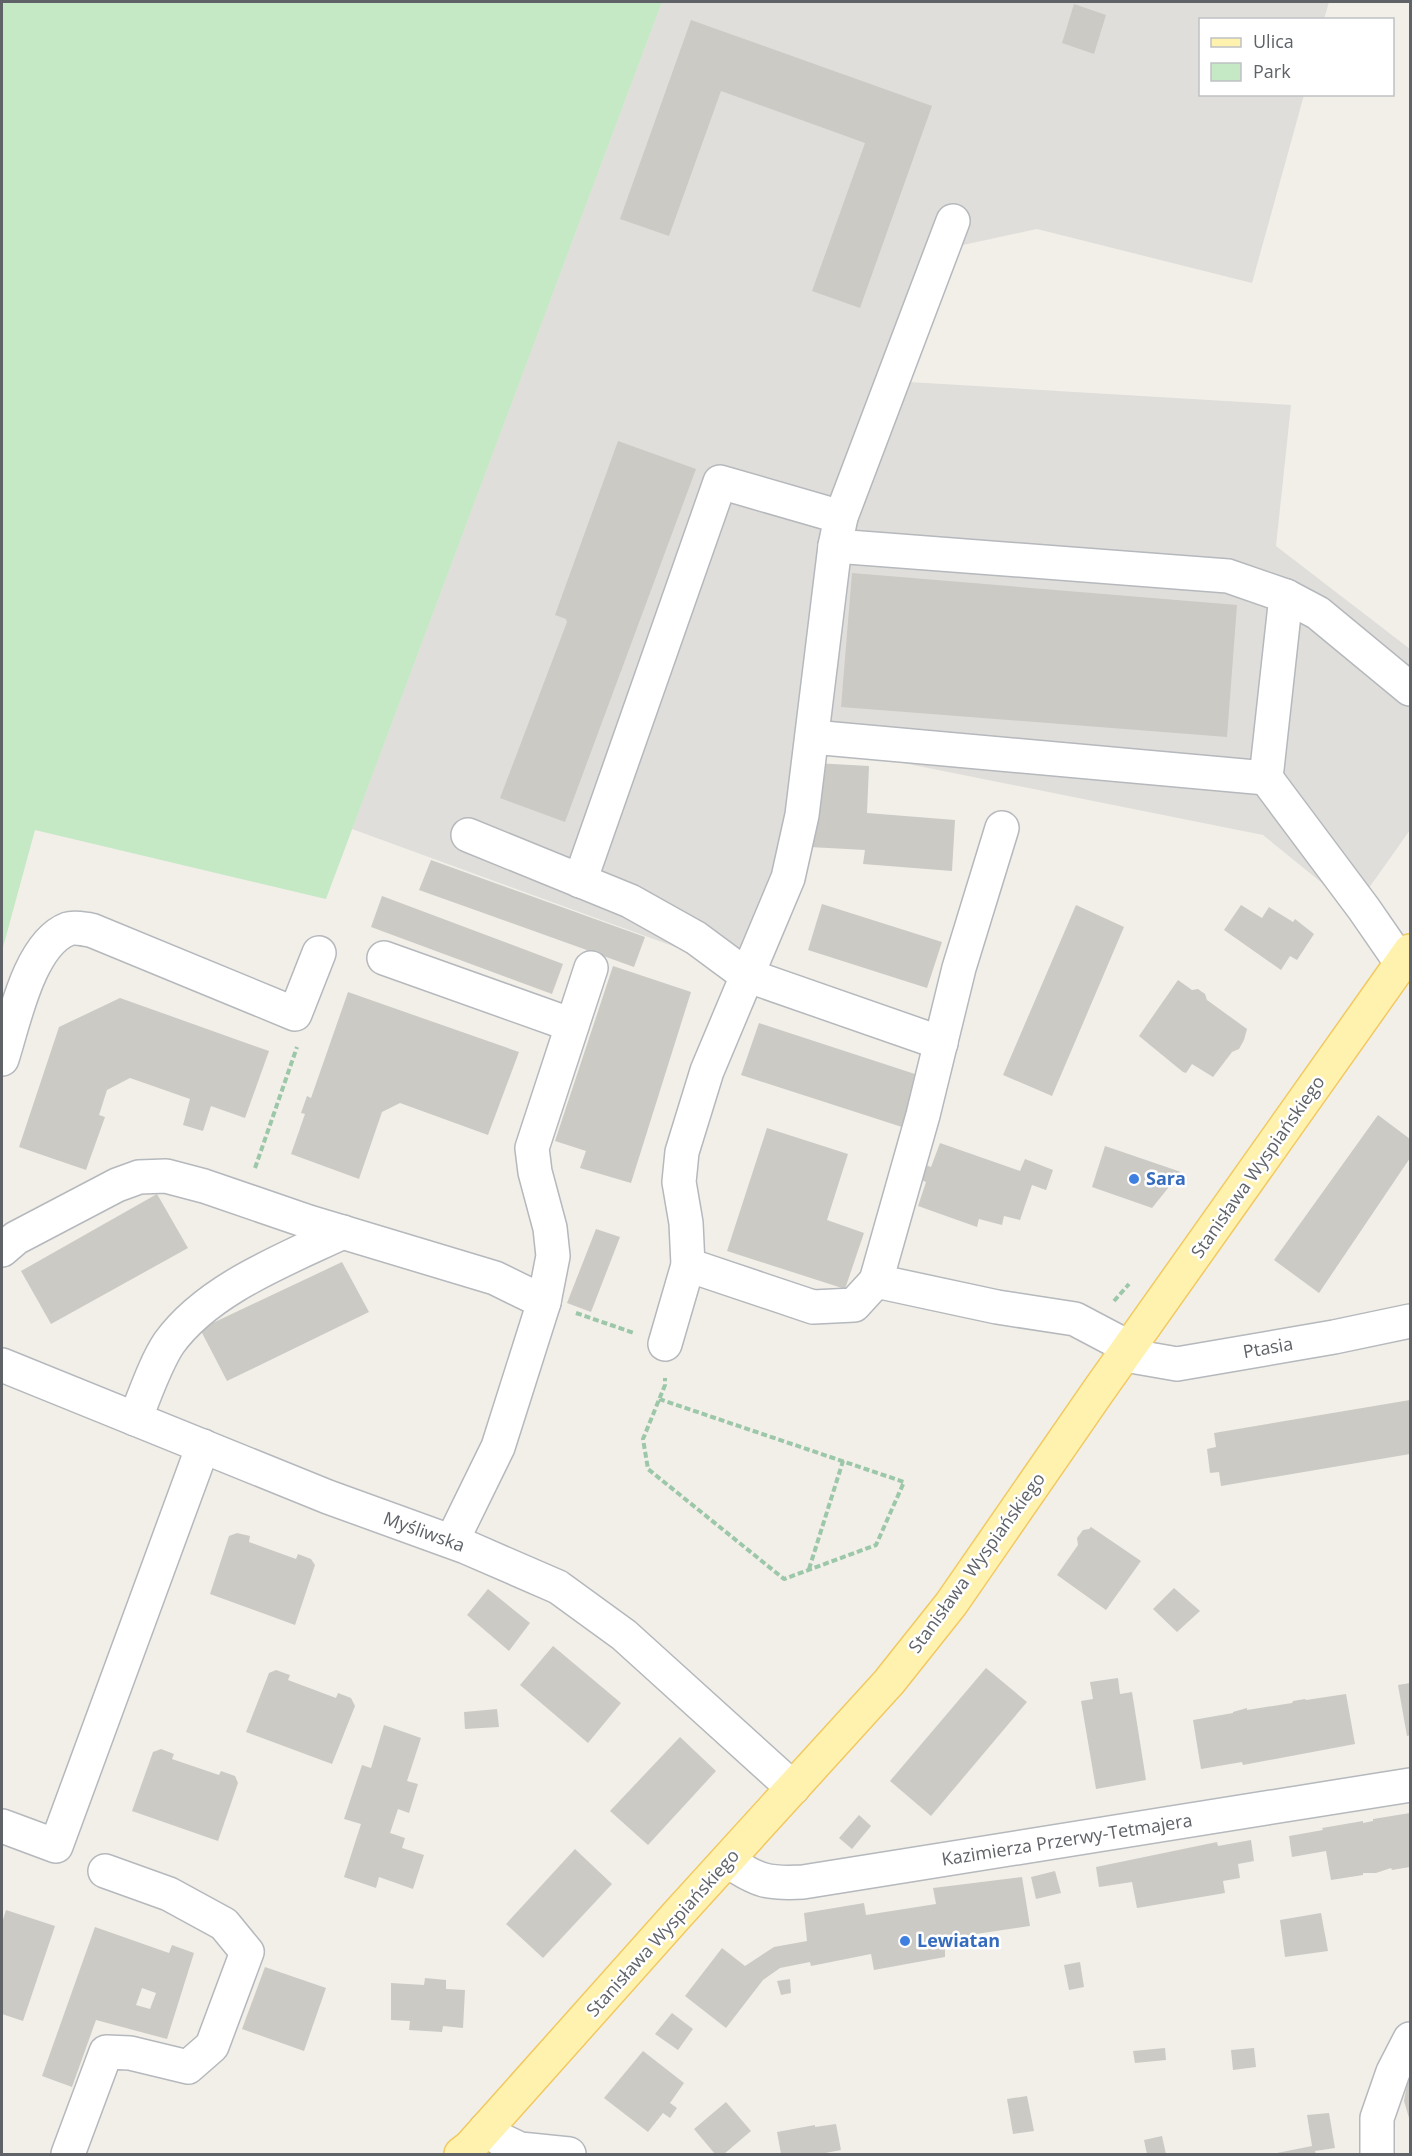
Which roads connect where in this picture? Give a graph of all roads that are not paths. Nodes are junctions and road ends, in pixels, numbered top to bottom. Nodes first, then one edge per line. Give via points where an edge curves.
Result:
1 (953, 221) dead end
2 (838, 531) junction
3 (1286, 596) junction
4 (1410, 689) edge
5 (812, 736) junction
6 (1266, 778) junction
7 (1002, 828) dead end
8 (468, 835) dead end
9 (580, 880) junction
10 (319, 953) dead end
11 (384, 958) dead end
12 (1406, 958) edge
13 (591, 968) dead end
14 (746, 975) junction
15 (572, 1026) junction
16 (941, 1043) junction
17 (2, 1059) edge
18 (343, 1232) junction
19 (2, 1250) edge
20 (688, 1265) junction
21 (876, 1281) junction
22 (544, 1302) junction
23 (1410, 1321) edge
24 (665, 1344) road end
25 (1128, 1352) junction
26 (2, 1365) edge
27 (135, 1419) junction
28 (203, 1446) junction
29 (452, 1541) junction
30 (1410, 1785) edge
31 (793, 1788) junction
32 (2, 1826) edge
33 (728, 1861) junction
34 (105, 1871) dead end
35 (1410, 2039) edge
36 (486, 2128) junction
37 (68, 2154) edge
38 (461, 2154) edge
39 (569, 2154) edge
40 (1377, 2154) edge

1 - 2 street
2 - 3 street via 1228,576
2 - 5 street
2 - 9 street via 720,482
3 - 4 street via 1318,613
3 - 6 street
5 - 6 street
5 - 14 street via 802,816 788,878
6 - 12 street
7 - 16 street via 959,968
8 - 9 street
9 - 14 street via 630,901 696,938
10 - 17 street via 295,1014 91,930 70,928 52,937 33,964
11 - 15 street
12 - 25 main road, Stanisława Wyspiańskiego
13 - 15 street
14 - 16 street
14 - 20 street via 707,1071 682,1152 679,1182
15 - 22 street via 532,1148 553,1256
16 - 21 street
18 - 19 street via 166,1176 139,1177 16,1238
18 - 22 street via 495,1278
18 - 27 street via 270,1266 189,1319 168,1345
20 - 21 street via 813,1307 854,1305
20 - 24 street
21 - 25 street, Ptasia via 1076,1319
22 - 29 street via 498,1447
23 - 25 street, Ptasia via 1178,1364
25 - 31 main road, Stanisława Wyspiańskiego via 951,1604 889,1682
26 - 27 street, Myśliwska
27 - 28 street, Myśliwska
28 - 29 street, Myśliwska via 328,1497
28 - 32 street via 56,1846
29 - 31 street, Myśliwska via 558,1587 624,1635
30 - 33 street, Kazimierza Przerwy-Tetmajera via 803,1882 774,1884 748,1875
31 - 33 main road, Stanisława Wyspiańskiego
33 - 36 main road, Stanisława Wyspiańskiego
34 - 37 street via 170,1894 224,1924 247,1952 212,2046 188,2067 130,2053 106,2052
35 - 40 street via 1377,2118
36 - 38 main road, Stanisława Wyspiańskiego
36 - 39 street via 520,2149

